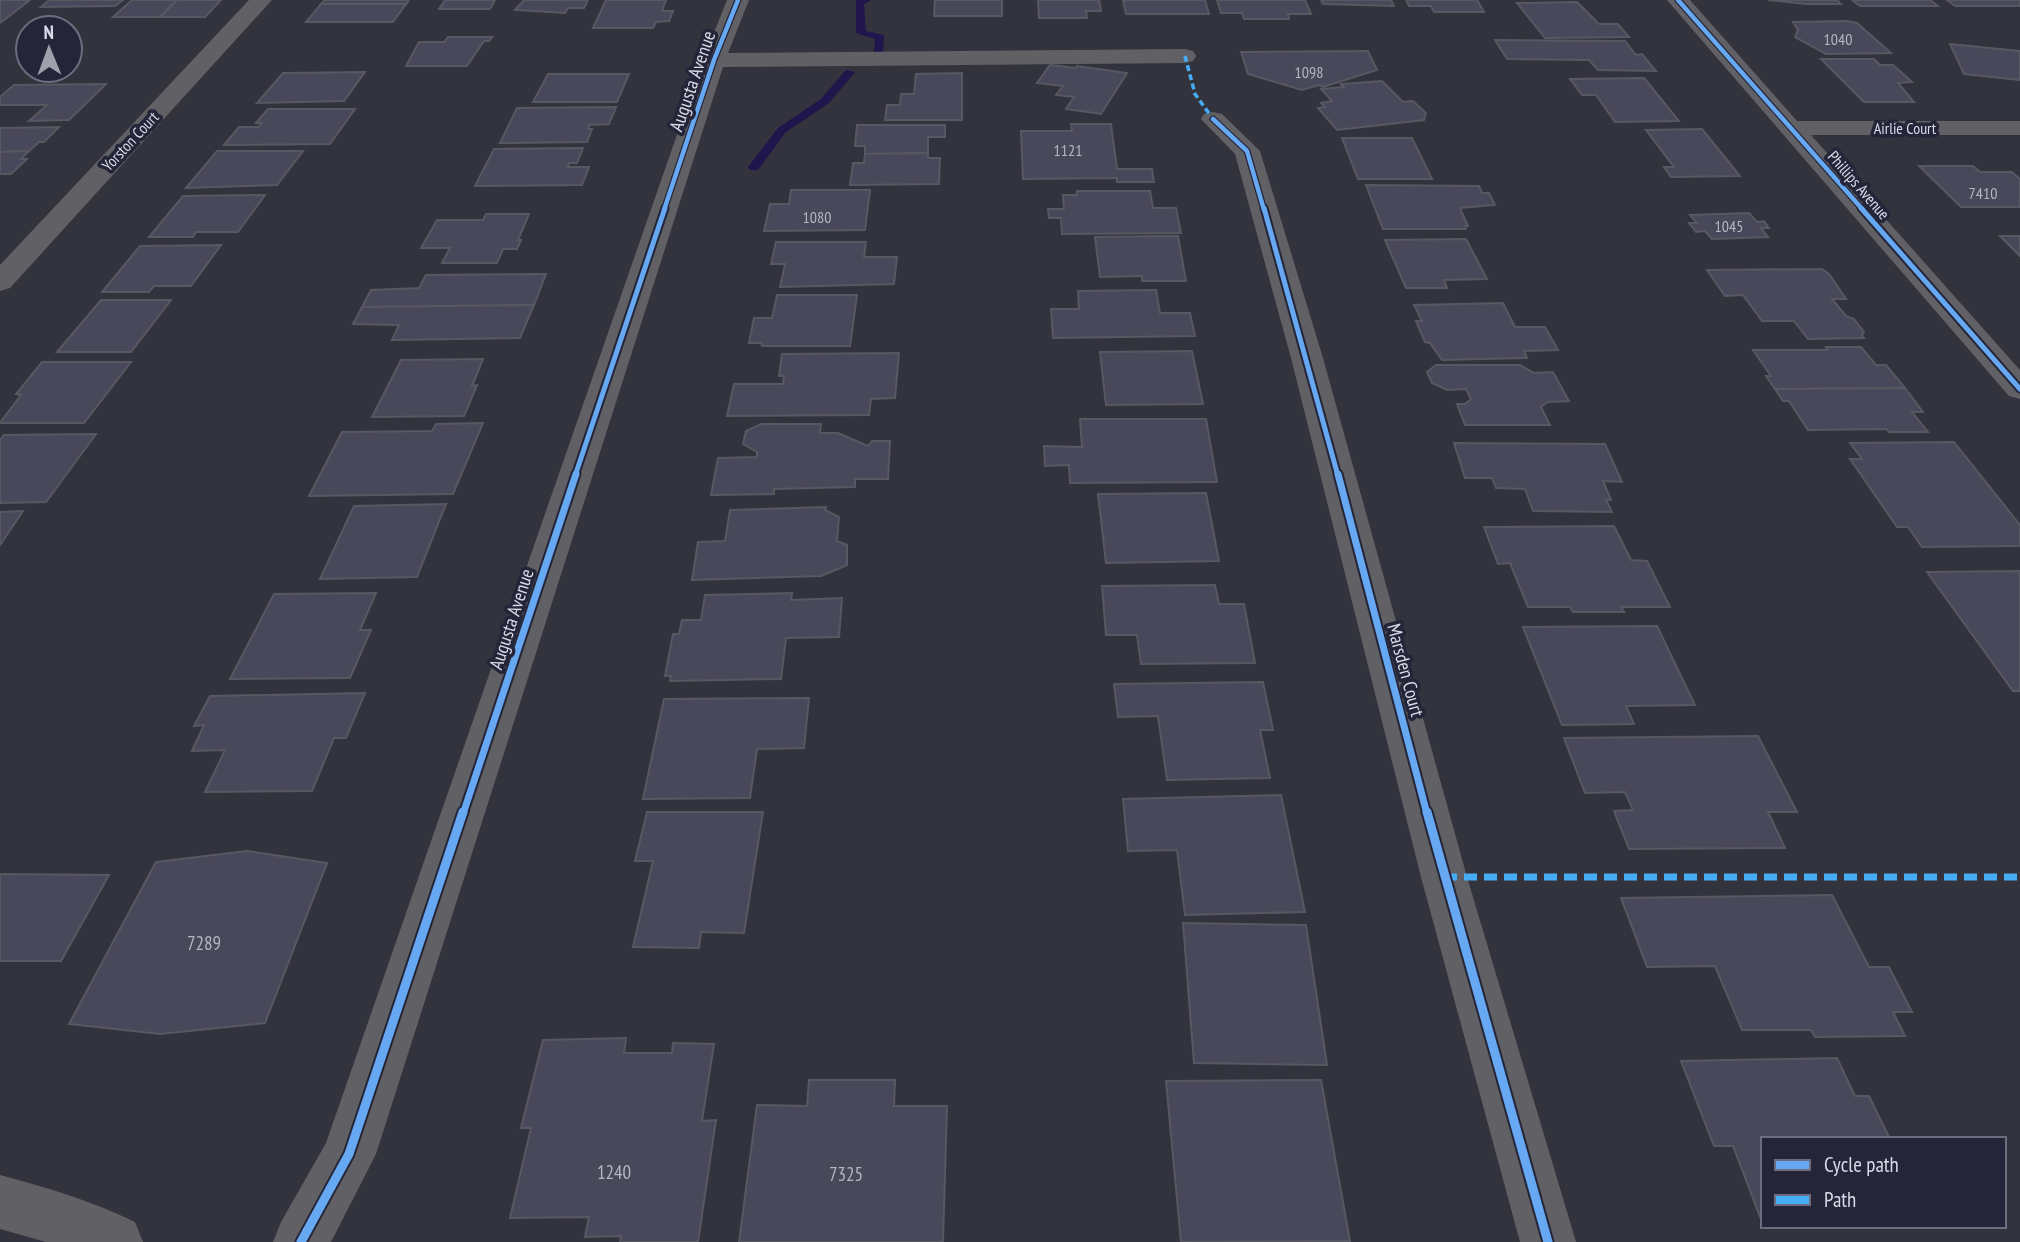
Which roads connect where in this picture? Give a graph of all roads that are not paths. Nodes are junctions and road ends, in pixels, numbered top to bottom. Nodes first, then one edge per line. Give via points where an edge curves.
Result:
1 (261, 0) edge
2 (738, 0) edge
3 (1678, 0) edge
4 (1185, 56) dead end
5 (714, 60) junction
6 (1213, 119) dead end
7 (1790, 128) junction
8 (2020, 128) edge
9 (0, 282) edge
10 (2020, 389) edge
11 (0, 1202) edge
12 (115, 1242) edge
13 (301, 1242) edge
14 (1548, 1242) edge

1 - 9 street, Yorston Court
2 - 5 street, Augusta Avenue
3 - 7 street, Phillips Avenue
4 - 5 street
5 - 13 street, Augusta Avenue via 349,1154
6 - 14 street, Marsden Court via 1247,151
7 - 8 street, Airlie Court
7 - 10 street, Phillips Avenue
11 - 12 street via 82,1225

